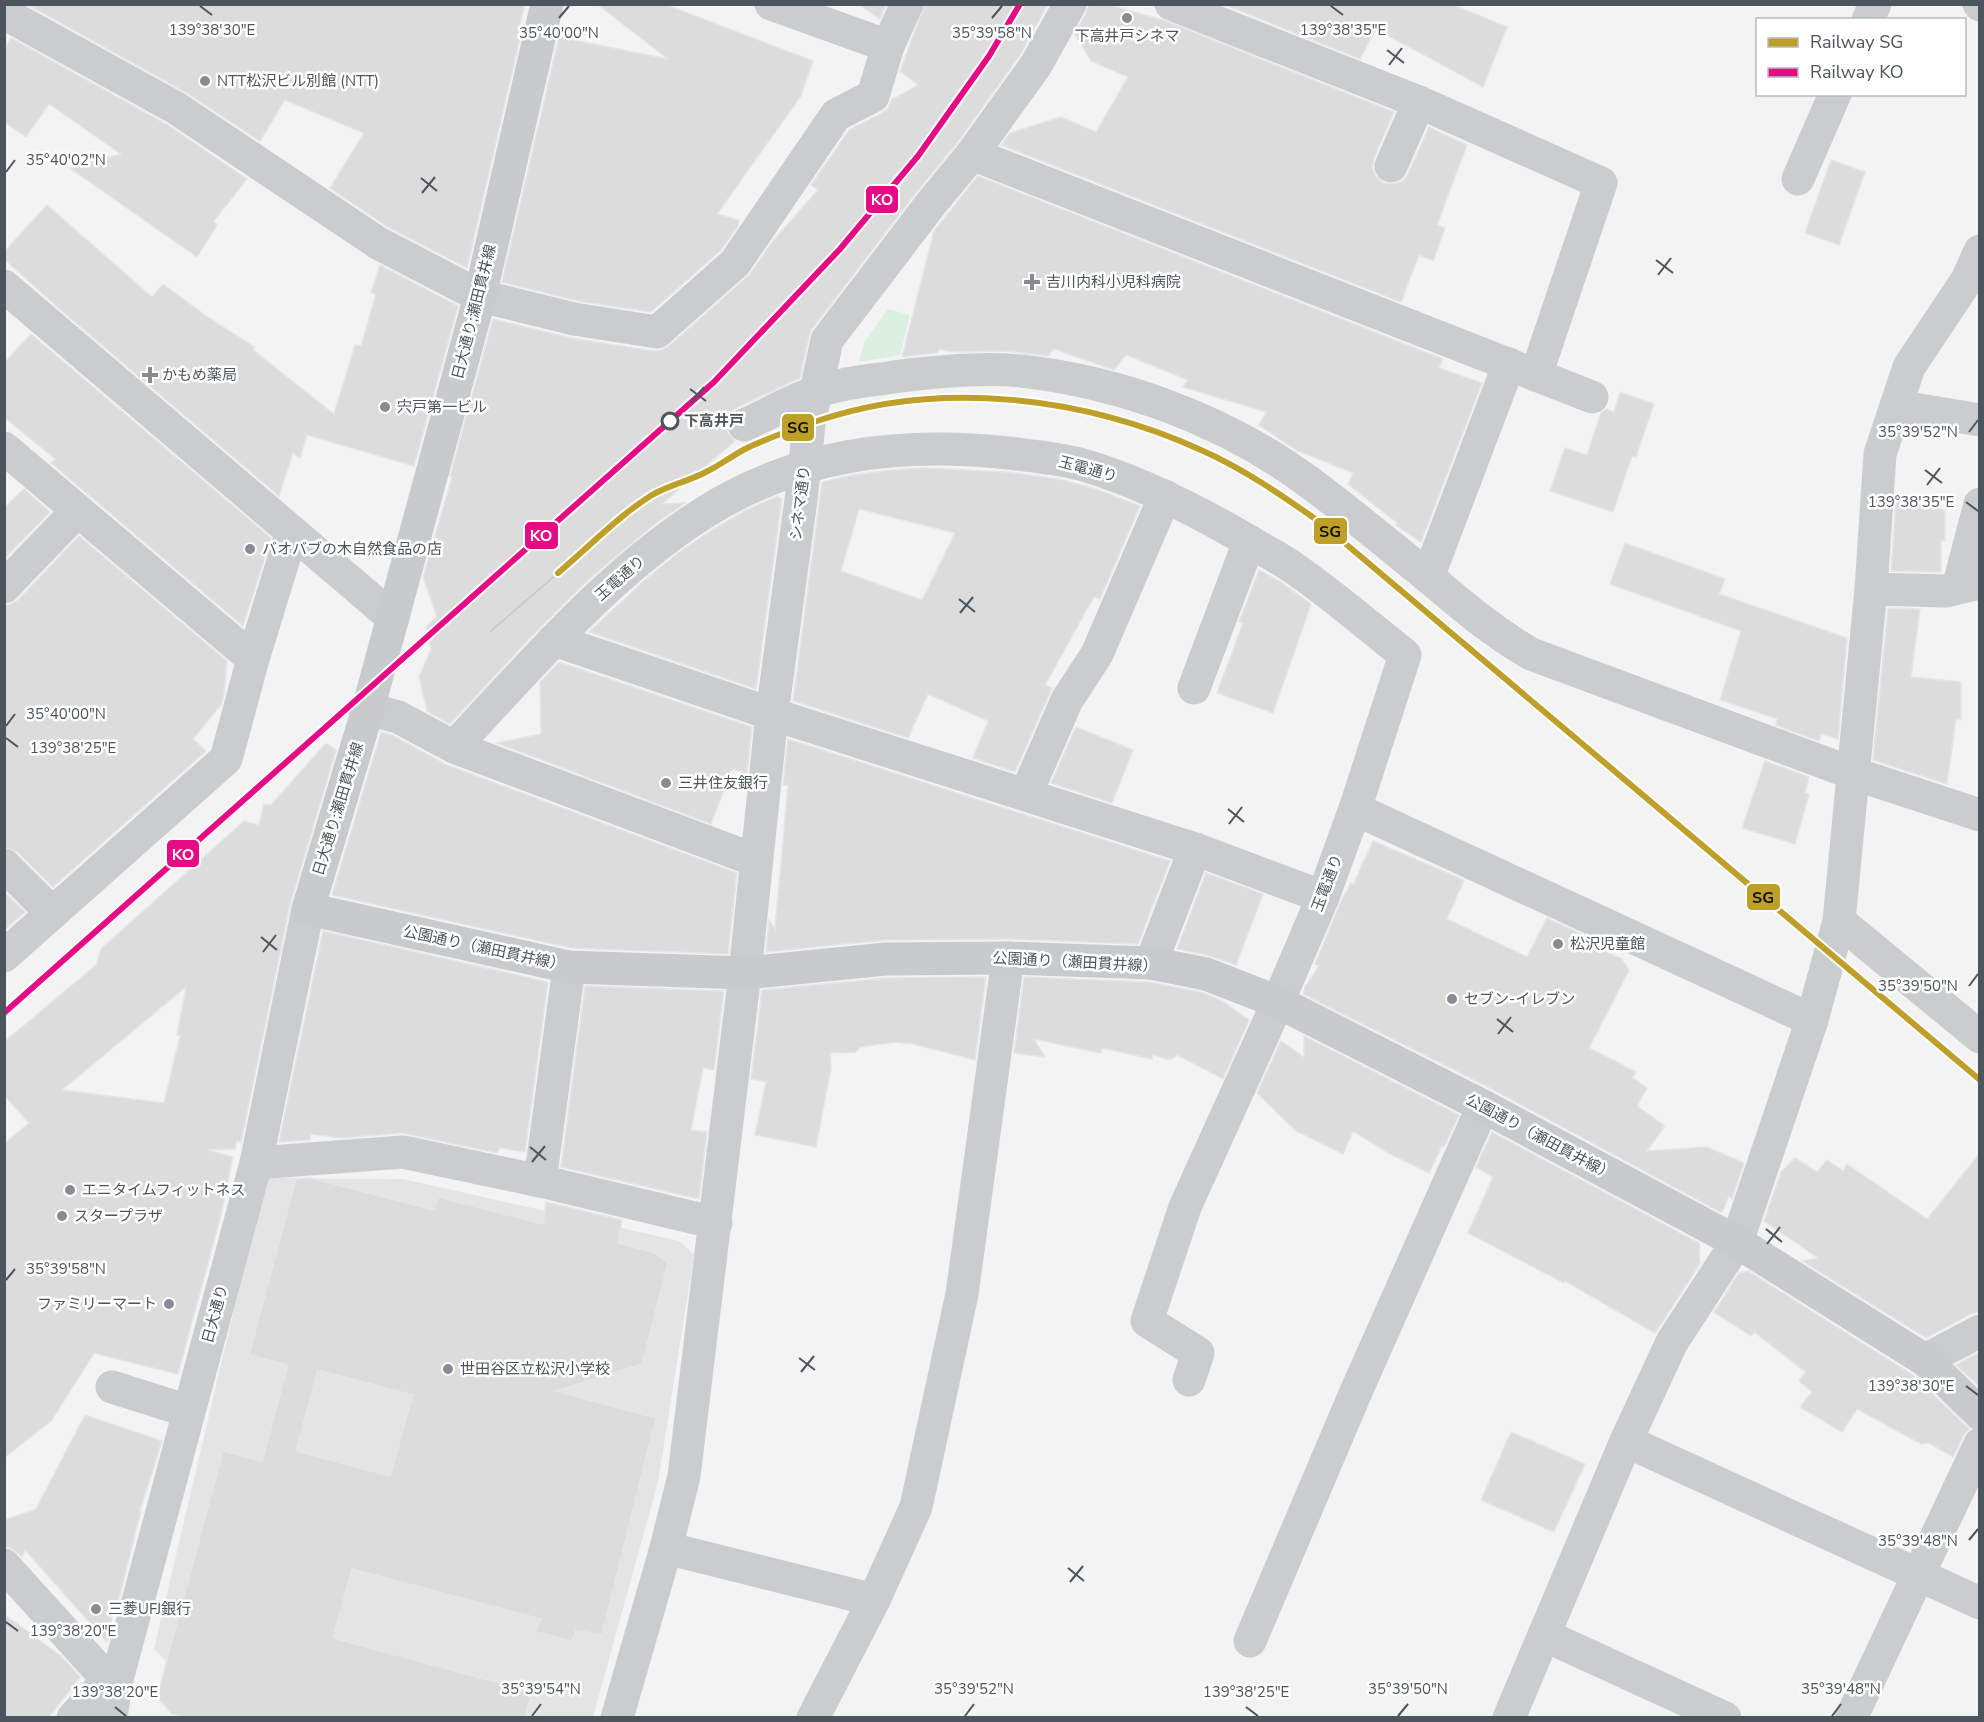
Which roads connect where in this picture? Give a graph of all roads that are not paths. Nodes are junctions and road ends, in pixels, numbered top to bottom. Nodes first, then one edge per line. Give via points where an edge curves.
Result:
1 (547, 4) edge
2 (771, 4) edge
3 (907, 4) edge
4 (1070, 4) edge
5 (1171, 4) edge
6 (1875, 4) edge
7 (4, 13) edge
8 (1869, 18) edge
9 (888, 46) junction
10 (1834, 96) edge
11 (1419, 102) junction
12 (972, 154) junction
13 (1391, 166) dead end
14 (1798, 179) dead end
15 (1980, 251) edge
16 (4, 286) edge
17 (480, 296) junction
18 (1522, 370) junction
19 (814, 392) junction
20 (1592, 397) dead end
21 (1896, 406) junction
22 (1980, 420) edge
23 (744, 425) dead end
24 (4, 448) edge
25 (805, 467) junction
26 (1165, 496) junction
27 (1980, 504) edge
28 (77, 511) junction
29 (292, 532) junction
30 (1249, 542) junction
31 (1428, 577) junction
32 (4, 586) edge
33 (1969, 586) edge
34 (1871, 589) junction
35 (393, 618) junction
36 (554, 640) junction
37 (253, 659) junction
38 (1194, 688) dead end
39 (368, 709) junction
40 (772, 714) junction
41 (454, 747) junction
42 (1855, 774) junction
43 (1026, 794) junction
44 (1355, 809) junction
45 (1980, 815) edge
46 (1195, 849) junction
47 (755, 860) junction
48 (4, 865) edge
49 (1323, 897) junction
50 (308, 909) junction
51 (52, 913) junction
52 (1839, 921) junction
53 (4, 956) edge
54 (1008, 958) junction
55 (1151, 963) junction
56 (569, 967) junction
57 (745, 973) junction
58 (1278, 1002) junction
59 (1812, 1020) junction
60 (1980, 1037) edge
61 (1483, 1106) junction
62 (256, 1163) junction
63 (540, 1181) junction
64 (716, 1223) junction
65 (1737, 1242) junction
66 (1980, 1331) edge
67 (1926, 1360) junction
68 (1190, 1380) dead end
69 (112, 1387) dead end
70 (188, 1411) junction
71 (1980, 1414) edge
72 (1626, 1441) junction
73 (1980, 1444) edge
74 (666, 1548) junction
75 (4, 1565) edge
76 (1917, 1574) junction
77 (874, 1600) junction
78 (1980, 1602) edge
79 (1544, 1635) junction
80 (1250, 1641) dead end
81 (112, 1682) junction
82 (73, 1718) edge
83 (111, 1718) edge
84 (617, 1718) edge
85 (813, 1718) edge
86 (1509, 1718) edge
87 (1725, 1718) edge
88 (1851, 1718) edge

1 - 17 main road, 日大通り;瀬田貫井線
2 - 9 street
3 - 9 street
4 - 12 street, シネマ通り via 1036,65
5 - 11 street
6 - 8 street
7 - 17 street via 176,108 378,243
9 - 17 street via 873,96 836,115 735,263 657,332 574,319
10 - 14 street
11 - 13 street
11 - 18 street via 1601,183
12 - 18 street
12 - 19 street, シネマ通り via 826,340
15 - 21 street via 1967,280 1909,367
16 - 29 street
17 - 35 main road, 日大通り;瀬田貫井線
18 - 20 street
18 - 31 street
19 - 23 street
19 - 25 street, シネマ通り
19 - 31 street via 911,375 989,371 1073,379 1118,391 1195,418 1262,450 1355,517
21 - 22 street
21 - 34 street via 1880,454
24 - 28 street
25 - 26 street, 玉電通り via 840,457 884,452 974,449 1076,463
25 - 36 street, 玉電通り via 746,489 702,515 614,581
25 - 40 street, シネマ通り
26 - 30 street, 玉電通り
26 - 43 street via 1097,654 1067,700
27 - 33 street
28 - 32 street
28 - 37 street
29 - 35 street
29 - 37 street
30 - 38 street
30 - 44 street, 玉電通り via 1294,568 1405,655
31 - 42 street via 1508,641 1531,654
33 - 34 street via 1946,591
34 - 42 street
35 - 39 main road, 日大通り;瀬田貫井線
36 - 40 street
36 - 41 street, 玉電通り
37 - 51 street via 226,759
39 - 41 street via 398,717
39 - 50 main road, 日大通り;瀬田貫井線
40 - 43 street
40 - 47 street, シネマ通り
41 - 47 street
42 - 45 street
42 - 52 street
43 - 46 street
44 - 49 street, 玉電通り
44 - 59 street
46 - 49 street
46 - 55 street
47 - 57 street, シネマ通り
48 - 51 street
49 - 58 street, 玉電通り
50 - 56 main road, 公園通り（瀬田貫井線）
50 - 62 street, 日大通り
51 - 53 street
52 - 59 street
52 - 60 street
54 - 55 main road, 公園通り（瀬田貫井線）
54 - 57 main road, 公園通り（瀬田貫井線） via 886,959
54 - 77 street via 962,1294 916,1507
55 - 58 main road, 公園通り（瀬田貫井線） via 1206,974
56 - 57 main road, 公園通り（瀬田貫井線）
56 - 63 street
57 - 64 street, シネマ通り
58 - 61 main road, 公園通り（瀬田貫井線）
58 - 68 street, 玉電通り via 1185,1207 1147,1321 1198,1353
59 - 65 street
61 - 65 main road, 公園通り（瀬田貫井線）
61 - 80 street
62 - 63 street via 403,1152
62 - 70 street, 日大通り
63 - 64 street
64 - 74 street, シネマ通り via 684,1476
65 - 67 main road, 公園通り（瀬田貫井線）
65 - 72 street via 1672,1342
66 - 67 street
67 - 71 main road, 公園通り（瀬田貫井線）
69 - 70 street
70 - 81 street, 日大通り
72 - 76 street
72 - 79 street
73 - 76 street
74 - 77 street
74 - 84 street, シネマ通り
75 - 81 street
76 - 78 street
76 - 88 street
77 - 85 street
79 - 86 street
79 - 87 street
81 - 82 street
81 - 83 street, 日大通り

